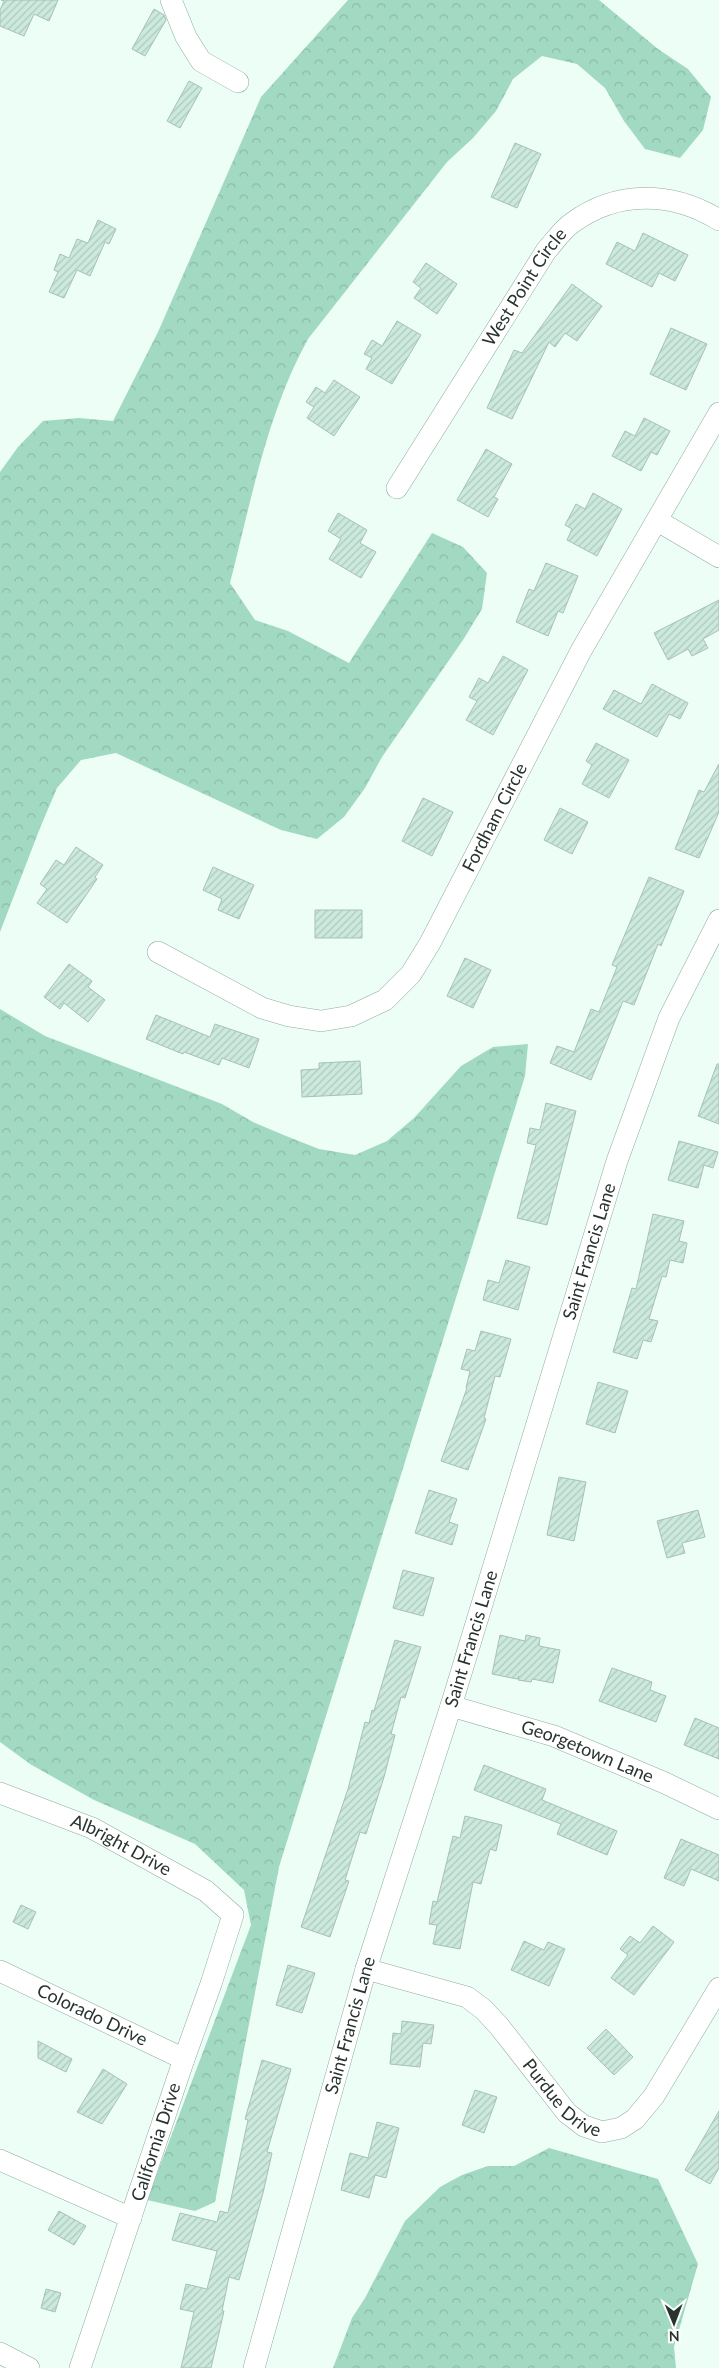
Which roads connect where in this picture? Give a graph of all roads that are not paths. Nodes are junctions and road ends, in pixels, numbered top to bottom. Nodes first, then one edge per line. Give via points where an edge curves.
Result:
1 (171, 0) edge
2 (238, 82) dead end
3 (719, 220) edge
4 (719, 413) edge
5 (397, 488) dead end
6 (658, 521) junction
7 (719, 557) edge
8 (719, 920) edge
9 (158, 952) dead end
10 (451, 1706) junction
11 (0, 1793) edge
12 (719, 1809) edge
13 (232, 1915) joint
14 (366, 1969) junction
15 (0, 1971) edge
16 (719, 1988) edge
17 (184, 2059) junction
18 (0, 2160) edge
19 (131, 2218) junction
20 (0, 2353) edge
21 (29, 2368) edge
22 (80, 2368) edge
23 (254, 2368) edge

1 - 2 street via 186,37 201,61
3 - 5 street, West Point Circle via 675,199 640,198 603,205 571,224 546,252
4 - 6 street, Fordham Circle
6 - 7 street
6 - 9 street, Fordham Circle via 582,649 430,944 412,974 384,1000 352,1016 321,1021 289,1016 262,1008
8 - 10 street, Saint Francis Lane via 669,1018 617,1161
10 - 12 street, Georgetown Lane via 563,1740
10 - 14 street, Saint Francis Lane
11 - 13 street, Albright Drive via 92,1828 206,1891
13 - 17 street, California Drive
14 - 16 street, Purdue Drive via 467,1997 505,2033 568,2112 584,2126 602,2132 621,2128 635,2119 654,2096
14 - 23 street, Saint Francis Lane
15 - 17 street, Colorado Drive
17 - 19 street, California Drive
18 - 19 street
19 - 22 street, California Drive
20 - 21 street

